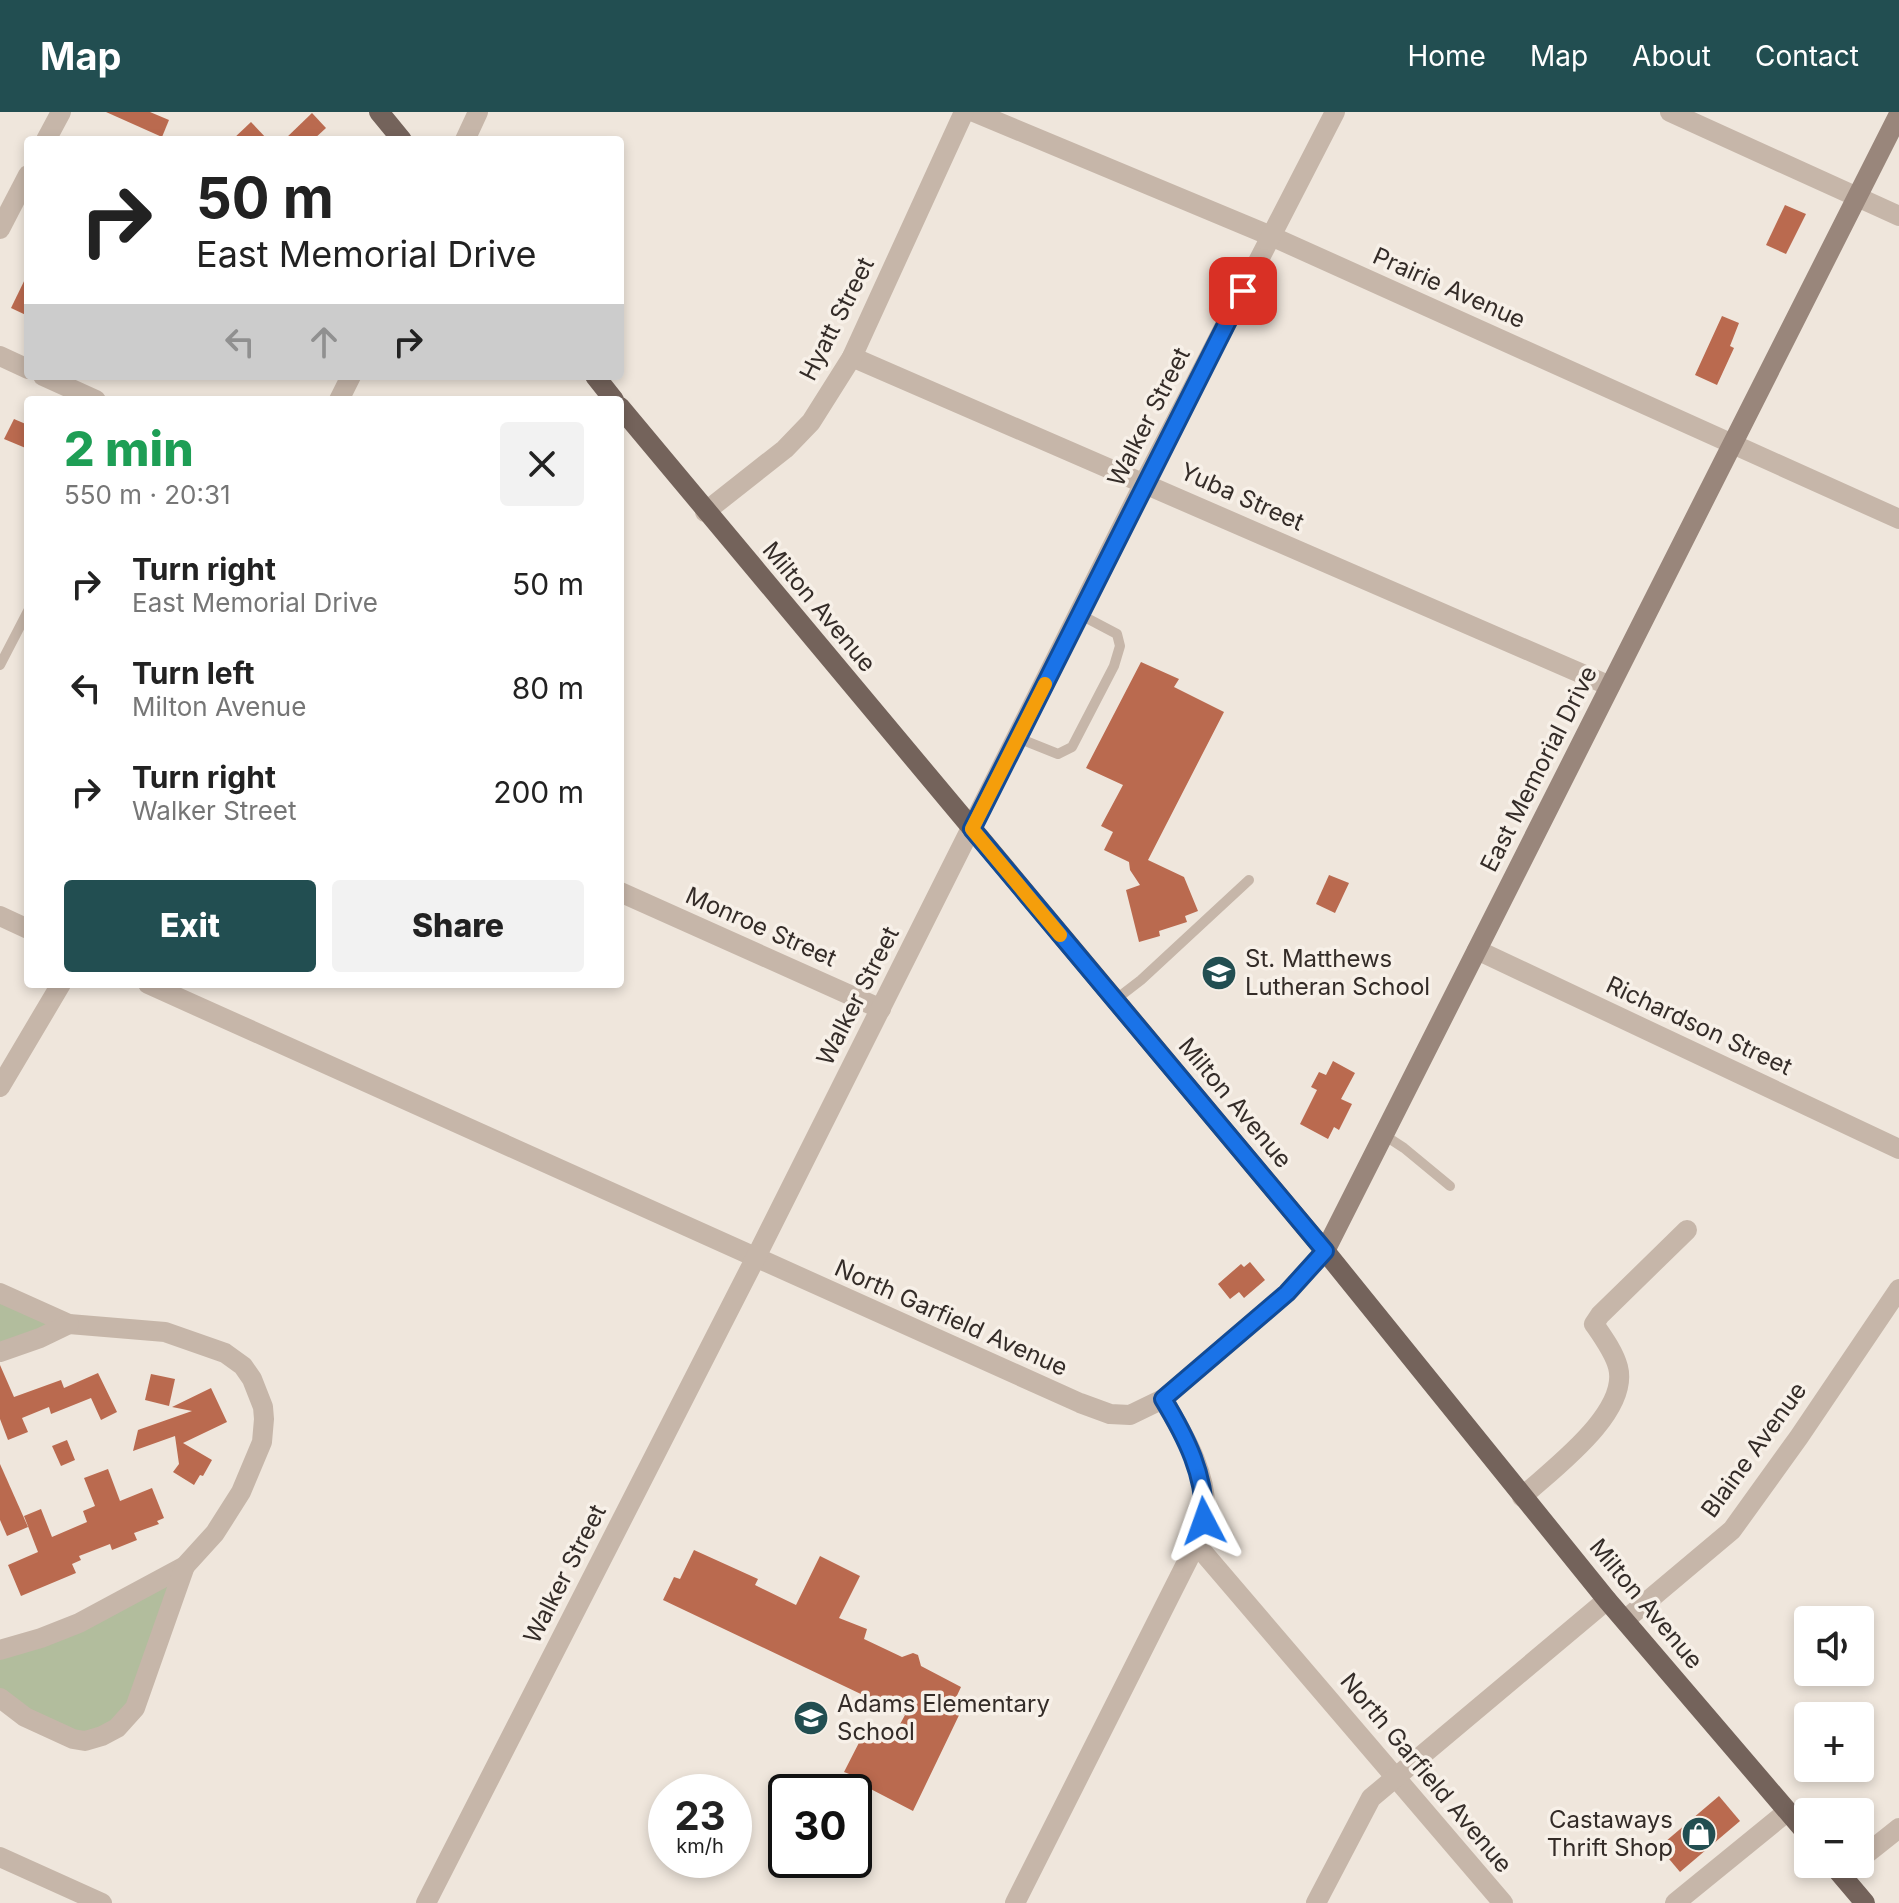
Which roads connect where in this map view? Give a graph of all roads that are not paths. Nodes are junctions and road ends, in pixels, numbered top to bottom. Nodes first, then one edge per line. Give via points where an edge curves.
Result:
1 (61, 112) edge
2 (379, 112) edge
3 (478, 112) edge
4 (964, 112) edge
5 (974, 112) edge
6 (1335, 112) edge
7 (1670, 112) edge
8 (1899, 114) edge
9 (48, 136) edge
10 (399, 136) edge
11 (467, 136) edge
12 (24, 183) edge
13 (1857, 197) junction
14 (1899, 216) edge
15 (0, 229) edge
16 (1271, 236) junction
17 (0, 356) edge
18 (852, 357) junction
19 (24, 367) edge
20 (52, 380) edge
21 (598, 380) edge
22 (87, 396) edge
23 (611, 396) edge
24 (624, 412) edge
25 (1732, 445) junction
26 (1144, 483) junction
27 (705, 512) junction
28 (1899, 519) edge
29 (1079, 614) junction
30 (24, 619) edge
31 (0, 665) edge
32 (1610, 686) junction
33 (1018, 738) junction
34 (972, 829) junction
35 (1249, 880) dead end
36 (624, 894) edge
37 (0, 916) edge
38 (24, 927) edge
39 (1477, 950) junction
40 (59, 988) edge
41 (157, 988) edge
42 (1115, 1000) junction
43 (881, 1009) junction
44 (0, 1087) edge
45 (1384, 1135) junction
46 (1899, 1149) edge
47 (1450, 1186) dead end
48 (1687, 1230) dead end
49 (1325, 1251) junction
50 (755, 1259) junction
51 (1899, 1289) edge
52 (0, 1293) edge
53 (69, 1324) junction
54 (0, 1352) edge
55 (1163, 1399) junction
56 (1522, 1497) junction
57 (1196, 1544) junction
58 (185, 1566) junction
59 (1607, 1600) junction
60 (1625, 1620) junction
61 (0, 1650) edge
62 (0, 1698) edge
63 (1395, 1776) junction
64 (1788, 1811) junction
65 (1794, 1818) edge
66 (1899, 1828) edge
67 (1874, 1848) edge
68 (0, 1857) edge
69 (1849, 1878) edge
70 (102, 1903) edge
71 (426, 1903) edge
72 (1015, 1903) edge
73 (1316, 1903) edge
74 (1503, 1903) edge
75 (1675, 1903) edge
76 (1865, 1903) edge

1 - 9 street
2 - 10 main road
3 - 11 street
4 - 18 street, Hyatt Street
5 - 16 street, Prairie Avenue
6 - 16 street, Walker Street
7 - 13 street
8 - 13 main road, East Memorial Drive
12 - 15 street
13 - 14 street
13 - 25 main road, East Memorial Drive
16 - 25 street, Prairie Avenue
16 - 26 street, Walker Street
17 - 19 street
18 - 26 street, Yuba Street
18 - 27 street, Hyatt Street via 811,422
20 - 22 street
21 - 23 main road
24 - 27 main road, Milton Avenue
25 - 28 street, Prairie Avenue
25 - 32 main road, East Memorial Drive
26 - 29 street, Walker Street
26 - 32 street, Yuba Street
27 - 34 main road, Milton Avenue
29 - 33 street, Walker Street
29 - 33 lane via 1117,634 1120,646 1114,666 1072,747 1058,754
30 - 31 lane
32 - 39 main road, East Memorial Drive
33 - 34 street, Walker Street
34 - 42 main road, Milton Avenue
34 - 43 street, Walker Street
35 - 42 lane
36 - 43 street, Monroe Street
37 - 38 street
39 - 45 main road, East Memorial Drive
39 - 46 street, Richardson Street
40 - 44 street
41 - 50 street, North Garfield Avenue
42 - 49 main road, Milton Avenue
43 - 50 street, Walker Street
45 - 47 lane
45 - 49 main road, East Memorial Drive
48 - 56 street via 1594,1324 1618,1368 1615,1400 1588,1436
49 - 55 street, East Memorial Drive via 1287,1293
49 - 56 main road, Milton Avenue
50 - 55 street, North Garfield Avenue via 1110,1414 1130,1415
50 - 71 street, Walker Street
51 - 60 street, Blaine Avenue via 1732,1530
52 - 53 street
53 - 54 street
53 - 58 street via 187,1338 235,1360 252,1379 264,1419 256,1459 230,1512
55 - 57 street via 1201,1478 1204,1521
56 - 59 main road, Milton Avenue
57 - 63 street, North Garfield Avenue
57 - 72 street
58 - 61 street via 79,1623
58 - 62 street via 135,1708 117,1728 93,1739 73,1739 25,1717
59 - 60 main road, Milton Avenue
59 - 63 street
60 - 64 main road, Milton Avenue
63 - 73 street via 1362,1811
63 - 74 street, North Garfield Avenue
64 - 65 main road, Milton Avenue
64 - 75 street
66 - 67 street
68 - 70 street
69 - 76 main road

